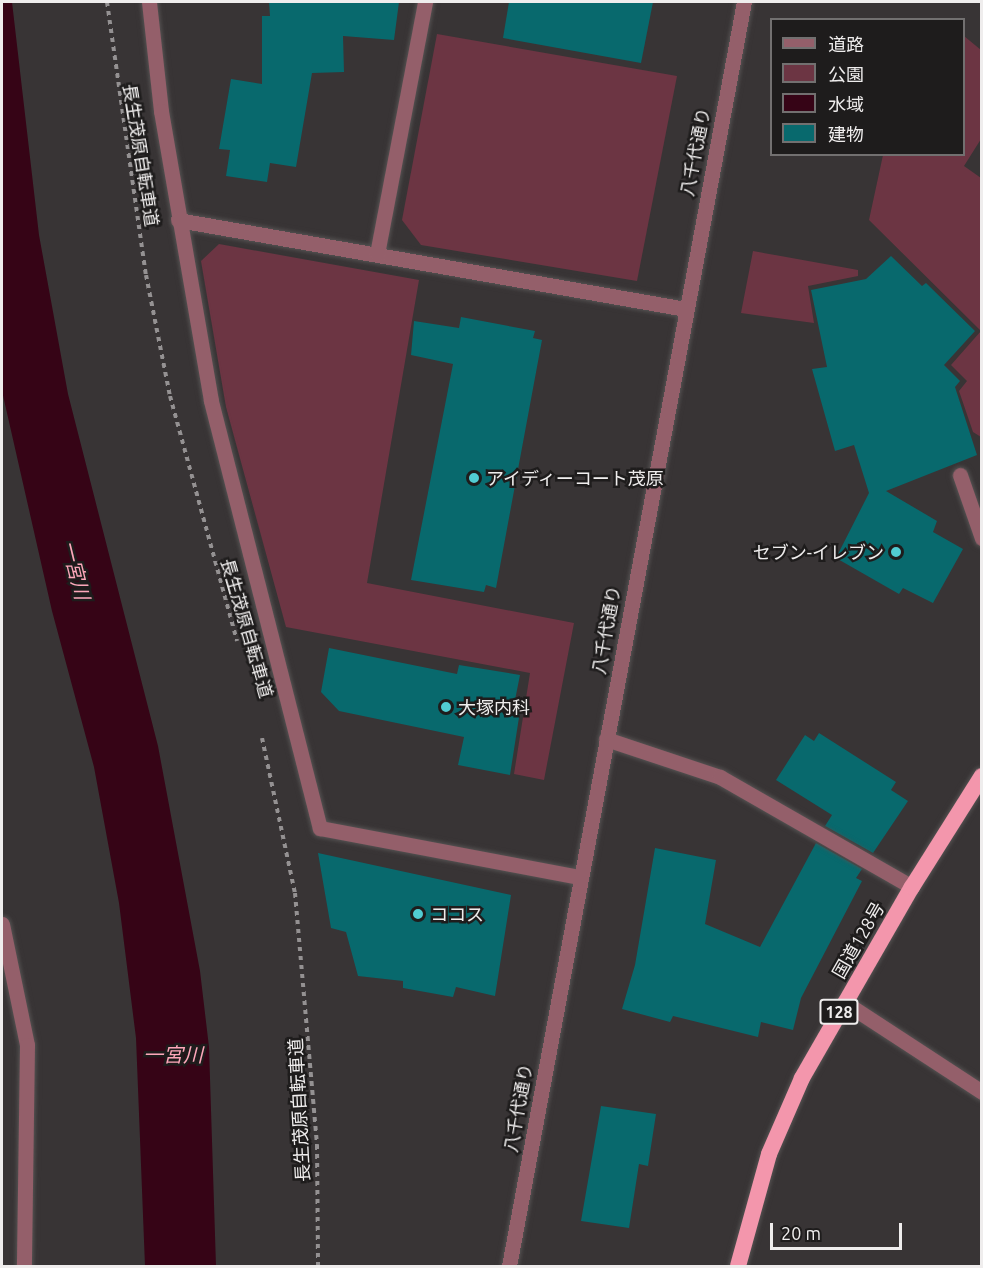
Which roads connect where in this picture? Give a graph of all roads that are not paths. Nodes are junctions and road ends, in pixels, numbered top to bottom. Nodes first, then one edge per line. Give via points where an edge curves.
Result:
1 (149, 2) edge
2 (425, 2) edge
3 (744, 2) edge
4 (178, 220) junction
5 (377, 254) junction
6 (686, 309) junction
7 (960, 475) dead end
8 (981, 538) edge
9 (606, 739) junction
10 (981, 776) edge
11 (580, 877) junction
12 (912, 887) junction
13 (2, 924) edge
14 (844, 1002) junction
15 (981, 1092) edge
16 (24, 1266) edge
17 (509, 1266) edge
18 (738, 1266) edge

1 - 4 street
2 - 5 street
3 - 6 street, 八千代通り
4 - 5 street
4 - 11 street via 211,401 320,828
5 - 6 street
6 - 9 street, 八千代通り
7 - 8 street
9 - 11 street, 八千代通り
9 - 12 street via 720,777
10 - 12 highway, 国道128号 / 128
11 - 17 street, 八千代通り
12 - 14 highway, 国道128号 / 128
13 - 16 street via 27,1046
14 - 15 street
14 - 18 highway, 国道128号 / 128 via 802,1078 769,1154

